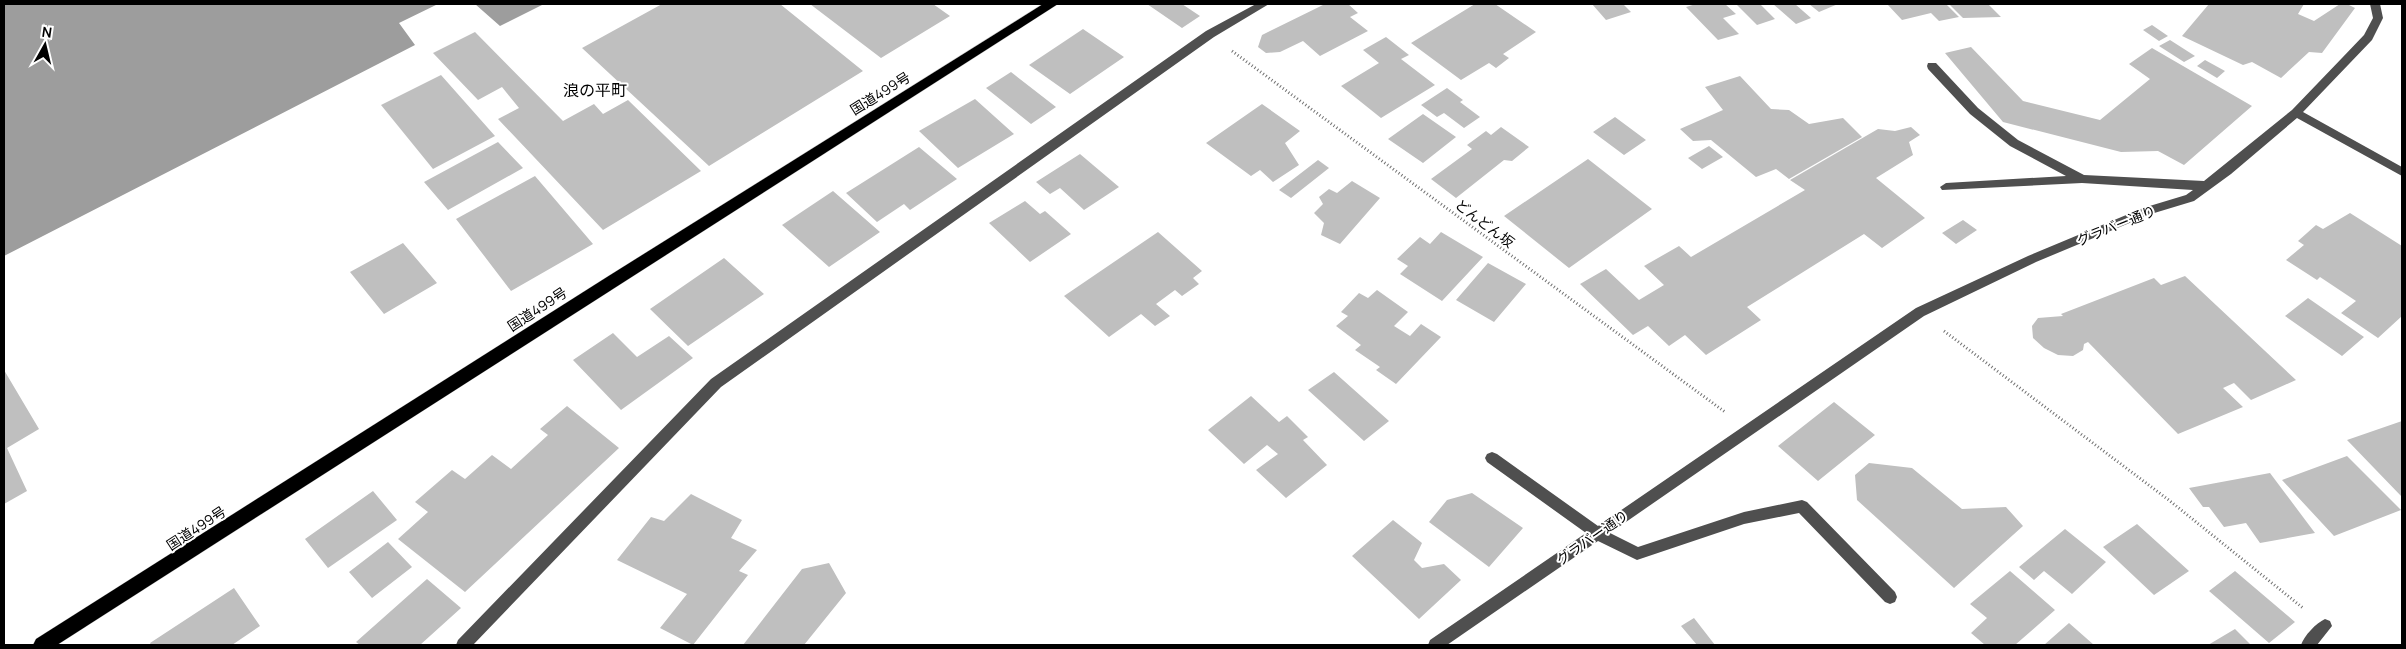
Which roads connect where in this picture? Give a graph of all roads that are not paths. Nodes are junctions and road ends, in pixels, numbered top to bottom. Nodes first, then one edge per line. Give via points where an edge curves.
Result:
1 (1052, 4) edge
2 (1264, 4) edge
3 (2375, 4) edge
4 (1932, 66) dead end
5 (2296, 113) junction
6 (2402, 172) edge
7 (2082, 179) junction
8 (2208, 186) junction
9 (1946, 187) dead end
10 (1492, 458) dead end
11 (1597, 533) junction
12 (1890, 597) dead end
13 (2325, 626) road end
14 (42, 645) edge
15 (463, 645) edge
16 (1435, 645) edge
17 (2308, 645) edge

1 - 14 highway, 国道499号
2 - 15 street via 1210,34 716,383
3 - 5 street, グラバー通り via 2378,18 2368,37
4 - 7 street via 1974,111 2014,143
5 - 6 street
5 - 8 street, グラバー通り
7 - 8 street
7 - 9 street
8 - 11 street, グラバー通り via 2190,198 2146,211 2032,259 1920,312
10 - 11 street
11 - 12 street via 1637,554 1744,518 1802,506
11 - 16 street, グラバー通り
13 - 17 street

